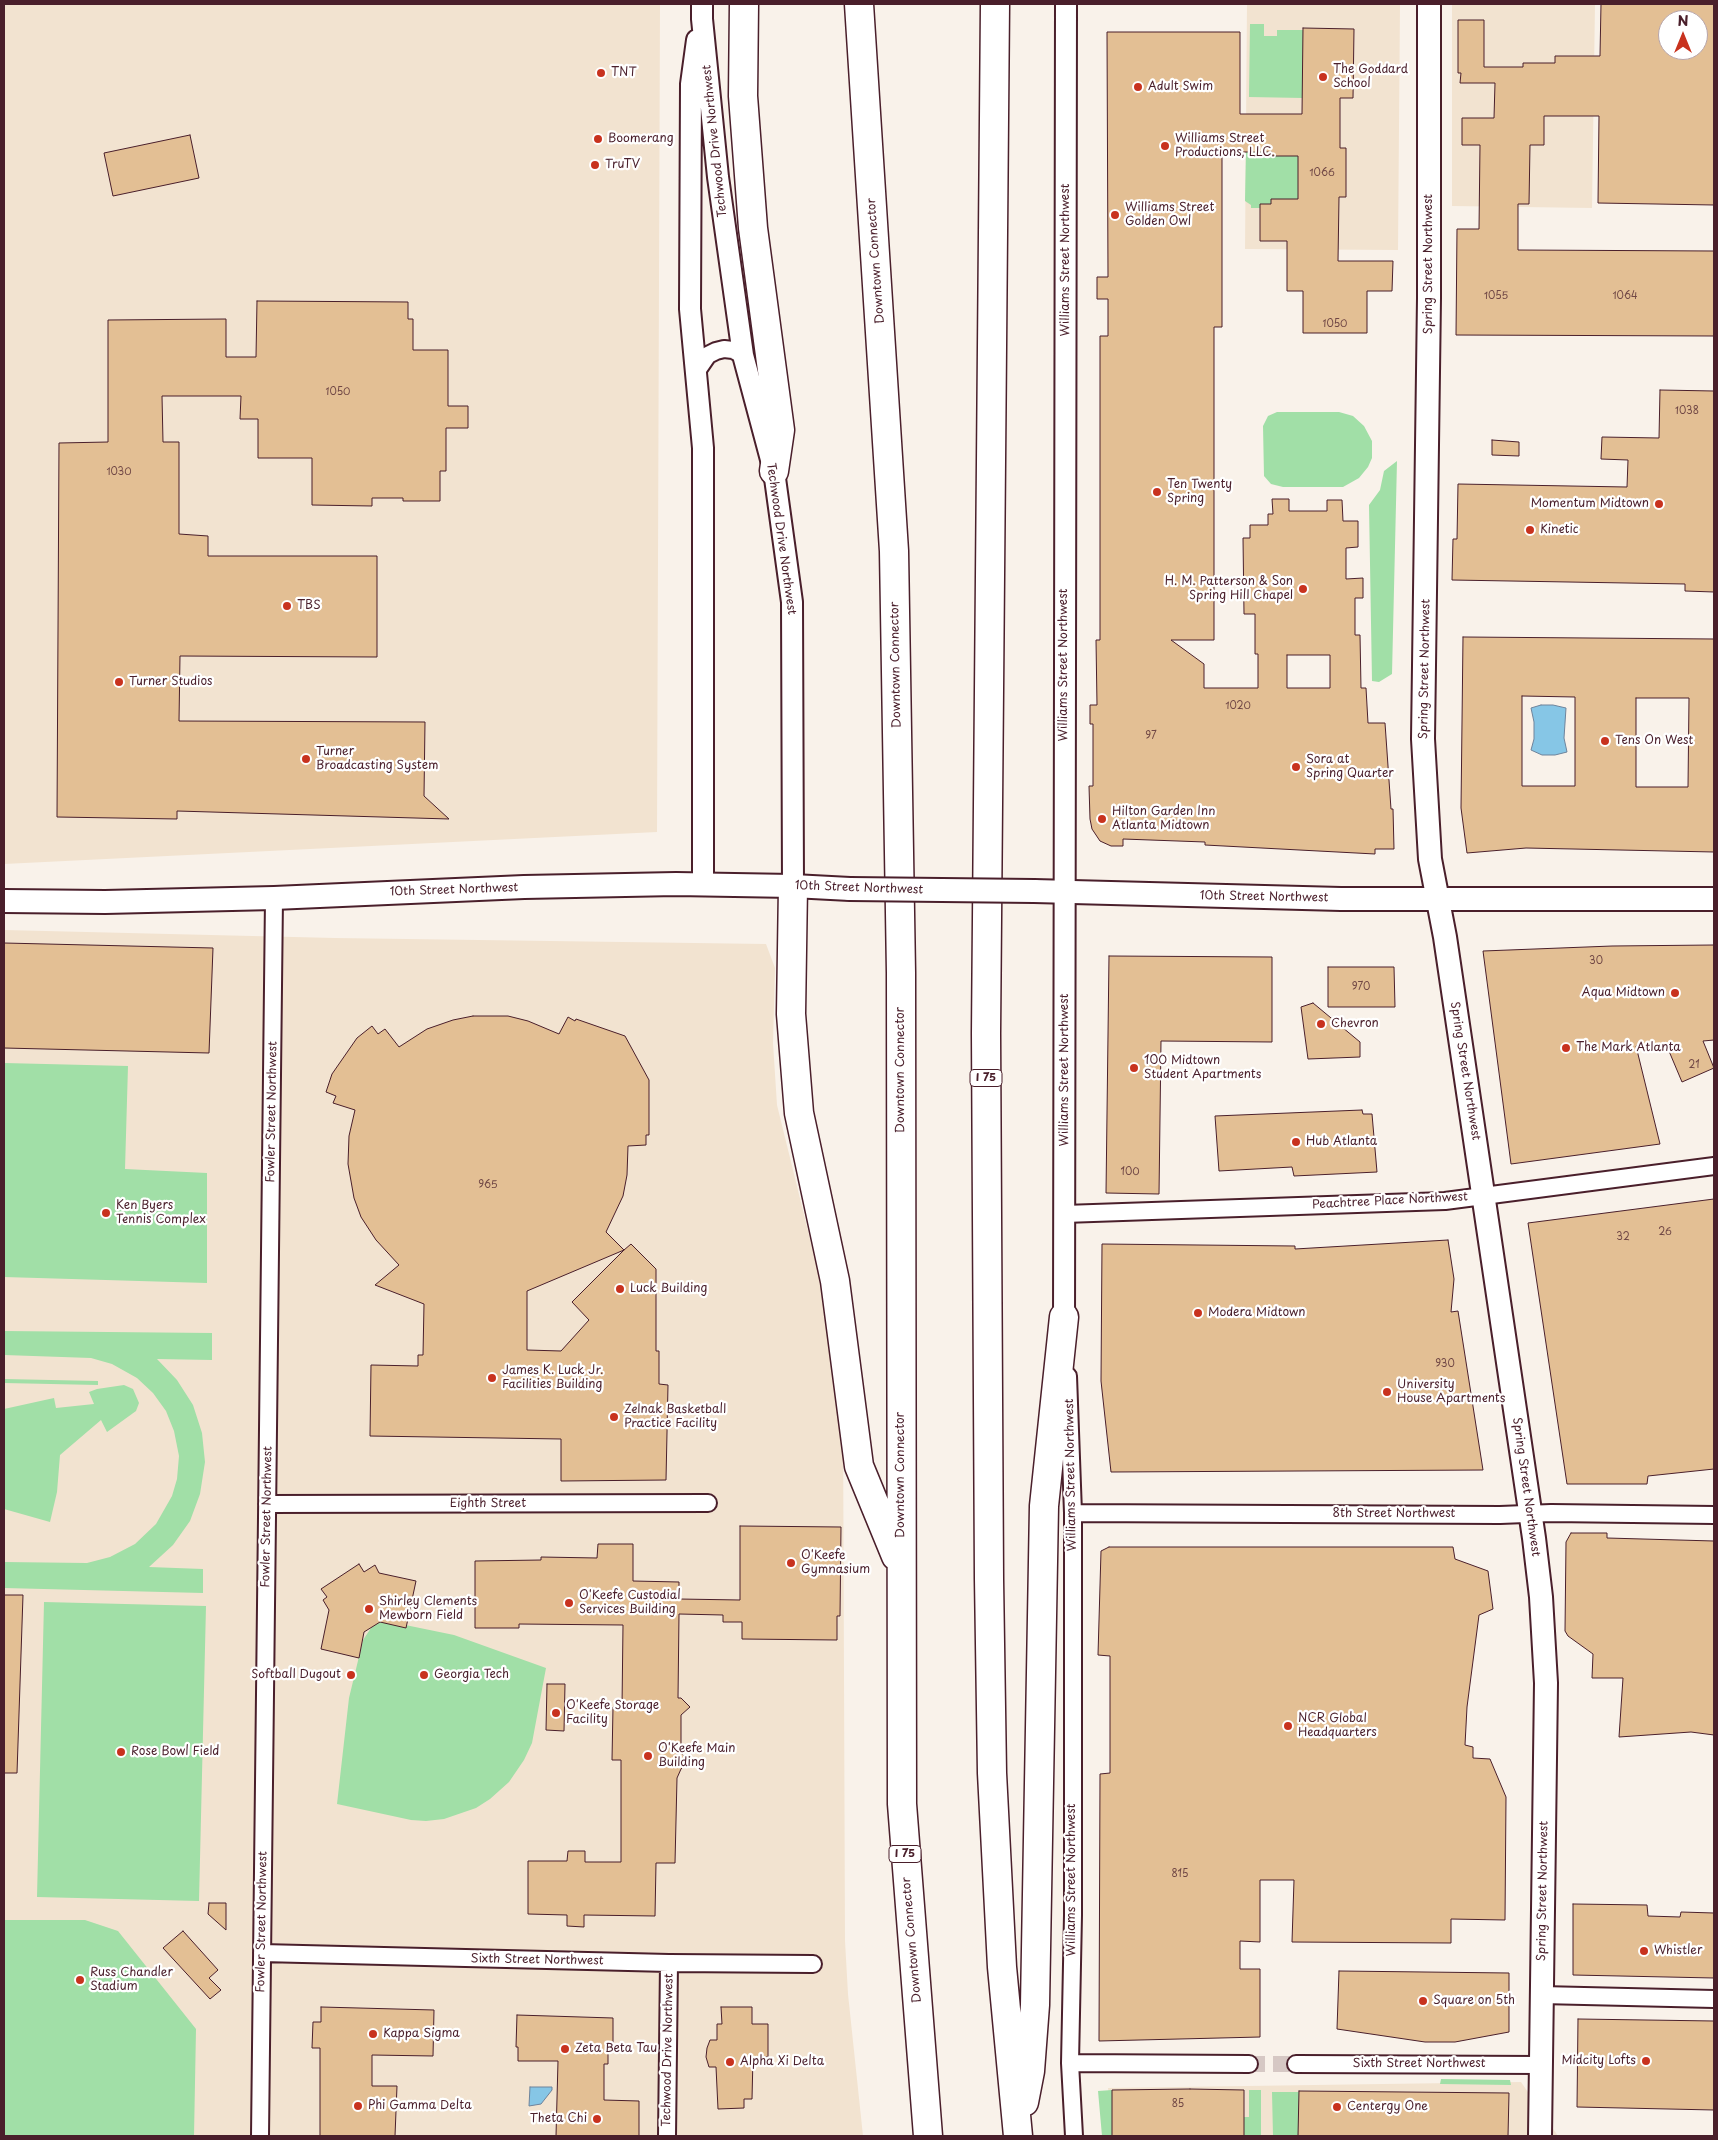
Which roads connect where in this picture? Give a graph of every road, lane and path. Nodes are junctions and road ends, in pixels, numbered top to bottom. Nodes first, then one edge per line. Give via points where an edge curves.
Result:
1 (744, 4) edge
2 (859, 4) edge
3 (1066, 4) edge
4 (1429, 4) edge
5 (996, 9) edge
6 (702, 11) edge
7 (743, 355) junction
8 (697, 371) junction
9 (774, 472) junction
10 (703, 884) junction
11 (793, 886) junction
12 (1064, 892) junction
13 (274, 898) junction
14 (1438, 899) junction
15 (1714, 900) edge
16 (4, 901) edge
17 (1714, 1166) edge
18 (1484, 1196) junction
19 (1064, 1214) junction
20 (1064, 1317) junction
21 (708, 1503) dead end
22 (267, 1504) junction
23 (1073, 1513) junction
24 (1530, 1514) junction
25 (1714, 1515) edge
26 (902, 1570) junction
27 (262, 1954) junction
28 (669, 1963) junction
29 (813, 1964) dead end
30 (1541, 1995) junction
31 (1714, 1999) edge
32 (1070, 2063) junction
33 (1249, 2064) tunnel mouth
34 (1296, 2064) tunnel mouth
35 (1541, 2065) junction
36 (260, 2136) edge
37 (667, 2136) edge
38 (928, 2136) edge
39 (1018, 2136) edge
40 (1074, 2136) edge
41 (1540, 2136) edge

1 - 9 highway via 743,96 753,228 780,430
2 - 26 highway, Downtown Connector / I 75 via 894,551 901,973
3 - 12 street, Williams Street Northwest
4 - 14 main road, Spring Street Northwest via 1423,739 1430,859
5 - 39 highway, I 75 via 986,1032 989,1579 992,1764 1002,1967
6 - 7 street, Techwood Drive Northwest via 718,178
6 - 8 street, Techwood Drive Northwest via 691,84 690,309
7 - 8 street via 724,348 708,355
7 - 9 street, Techwood Drive Northwest
8 - 10 street, Techwood Drive Northwest via 704,570
9 - 11 street, Techwood Drive Northwest via 792,602
10 - 11 main road, 10th Street Northwest
10 - 13 main road, 10th Street Northwest via 524,887
11 - 12 main road, 10th Street Northwest, bridge
11 - 26 highway via 791,1014 799,1113 835,1281 859,1466
12 - 14 main road, 10th Street Northwest
12 - 19 street, Williams Street Northwest
13 - 16 main road, 10th Street Northwest
13 - 22 street, Fowler Street Northwest
14 - 15 main road, 10th Street Northwest
14 - 18 main road, Spring Street Northwest
17 - 18 street, Peachtree Place Northwest
18 - 19 street, Peachtree Place Northwest via 1445,1201
18 - 24 main road, Spring Street Northwest
19 - 20 street, Williams Street Northwest
20 - 23 street, Williams Street Northwest
20 - 39 highway via 1044,1506 1035,2005 1030,2071
21 - 22 street, Eighth Street
22 - 27 street, Fowler Street Northwest
23 - 24 street, 8th Street Northwest
23 - 32 street, Williams Street Northwest
24 - 25 street, 8th Street Northwest
24 - 30 main road, Spring Street Northwest via 1541,1597 1546,1683
26 - 38 highway, Downtown Connector / I 75 via 902,1804
27 - 28 street, Sixth Street Northwest
27 - 36 street, Fowler Street Northwest
28 - 29 street, Sixth Street Northwest
28 - 37 street, Techwood Drive Northwest
30 - 31 street
30 - 35 main road, Spring Street Northwest
32 - 33 street
32 - 40 street, Williams Street Northwest
34 - 35 street, Sixth Street Northwest
35 - 41 main road, Spring Street Northwest

